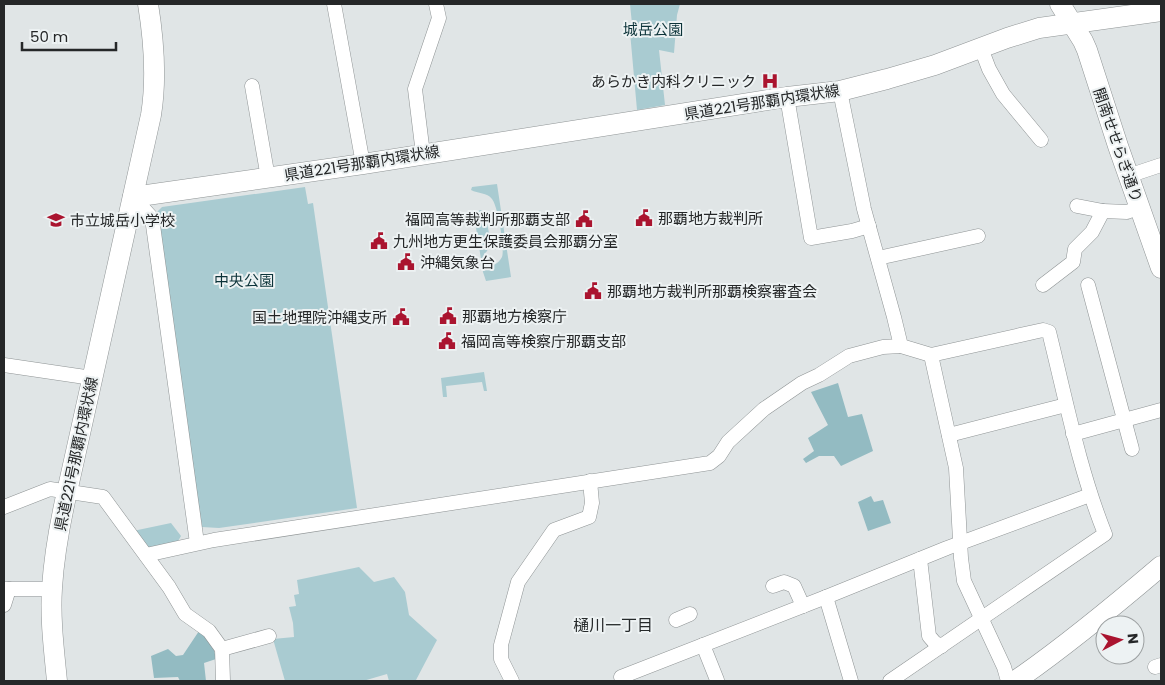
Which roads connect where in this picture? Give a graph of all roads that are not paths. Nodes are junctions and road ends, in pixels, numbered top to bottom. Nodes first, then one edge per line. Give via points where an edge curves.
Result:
1 (148, 4) edge
2 (334, 4) edge
3 (436, 4) edge
4 (1060, 4) edge
5 (1161, 11) edge
6 (1072, 23) junction
7 (981, 48) junction
8 (252, 86) dead end
9 (840, 91) junction
10 (787, 97) junction
11 (1040, 140) dead end
12 (423, 154) junction
13 (363, 164) junction
14 (1161, 165) edge
15 (1128, 176) junction
16 (268, 178) junction
17 (133, 197) junction
18 (1077, 206) dead end
19 (1140, 207) junction
20 (1103, 211) junction
21 (869, 226) junction
22 (978, 236) dead end
23 (878, 258) junction
24 (1161, 268) edge
25 (1043, 285) dead end
26 (1088, 285) dead end
27 (901, 346) junction
28 (930, 355) junction
29 (4, 364) edge
30 (92, 378) junction
31 (1066, 405) junction
32 (1161, 410) edge
33 (1125, 421) junction
34 (1073, 434) junction
35 (949, 435) junction
36 (1132, 449) dead end
37 (590, 481) junction
38 (67, 492) junction
39 (1090, 495) junction
40 (4, 507) edge
41 (961, 542) junction
42 (197, 544) junction
43 (146, 555) junction
44 (920, 559) junction
45 (1161, 566) edge
46 (773, 586) dead end
47 (6, 589) edge
48 (52, 589) junction
49 (826, 597) junction
50 (4, 605) edge
51 (803, 606) junction
52 (690, 614) dead end
53 (982, 619) junction
54 (676, 620) dead end
55 (269, 636) dead end
56 (703, 645) junction
57 (942, 646) junction
58 (222, 649) junction
59 (621, 677) dead end
60 (717, 680) edge
61 (57, 681) edge
62 (223, 681) edge
63 (512, 681) edge
64 (851, 681) edge
65 (890, 681) edge
66 (1008, 681) edge
67 (1015, 681) edge

1 - 17 main road via 154,57 154,96
2 - 13 street
3 - 12 street via 439,18 415,89
4 - 6 main road, 開南せせらぎ通り
5 - 6 main road, 県道221号那覇内環状線
6 - 7 main road, 県道221号那覇内環状線 via 1029,31
6 - 15 main road, 開南せせらぎ通り via 1087,50
7 - 9 main road, 県道221号那覇内環状線 via 935,65
7 - 11 street via 1003,94
8 - 16 street
9 - 10 main road, 県道221号那覇内環状線
9 - 21 street
10 - 12 main road, 県道221号那覇内環状線
10 - 21 street via 810,238
12 - 13 main road, 県道221号那覇内環状線
13 - 16 main road, 県道221号那覇内環状線
14 - 15 street
15 - 19 main road, 開南せせらぎ通り
16 - 17 main road, 県道221号那覇内環状線
17 - 30 main road, 県道221号那覇内環状線
17 - 42 street via 152,218
18 - 20 street
19 - 20 street via 1127,212
19 - 24 main road, 開南せせらぎ通り
20 - 25 street via 1092,232 1075,249 1073,262
21 - 23 street
22 - 23 street
23 - 27 street
26 - 33 street
27 - 28 street
27 - 37 street via 891,345 849,356 802,383 764,409 710,463
28 - 31 street via 1043,330 1049,332
28 - 35 street
29 - 30 street
30 - 38 main road, 県道221号那覇内環状線
31 - 34 street
31 - 35 street
32 - 33 street
33 - 34 street
33 - 36 street
34 - 39 street
35 - 41 street via 956,468
37 - 42 street
37 - 63 street via 592,503 589,517 554,530 518,582 501,645 501,659
38 - 40 street via 50,489
38 - 43 street via 103,497
38 - 48 main road, 県道221号那覇内環状線 via 57,540
39 - 41 street
39 - 53 street via 1105,534
41 - 44 street
41 - 53 street via 964,581
42 - 43 street
43 - 58 street via 186,614 210,631
44 - 49 street
44 - 57 street via 929,636
45 - 67 main road
46 - 51 street via 784,582 794,586
47 - 48 street
47 - 50 street
48 - 61 main road, 県道221号那覇内環状線
49 - 51 street
49 - 64 street
51 - 56 street
52 - 54 street
53 - 57 street
53 - 66 street
55 - 58 street
56 - 59 street
56 - 60 street
57 - 65 street
58 - 62 street

